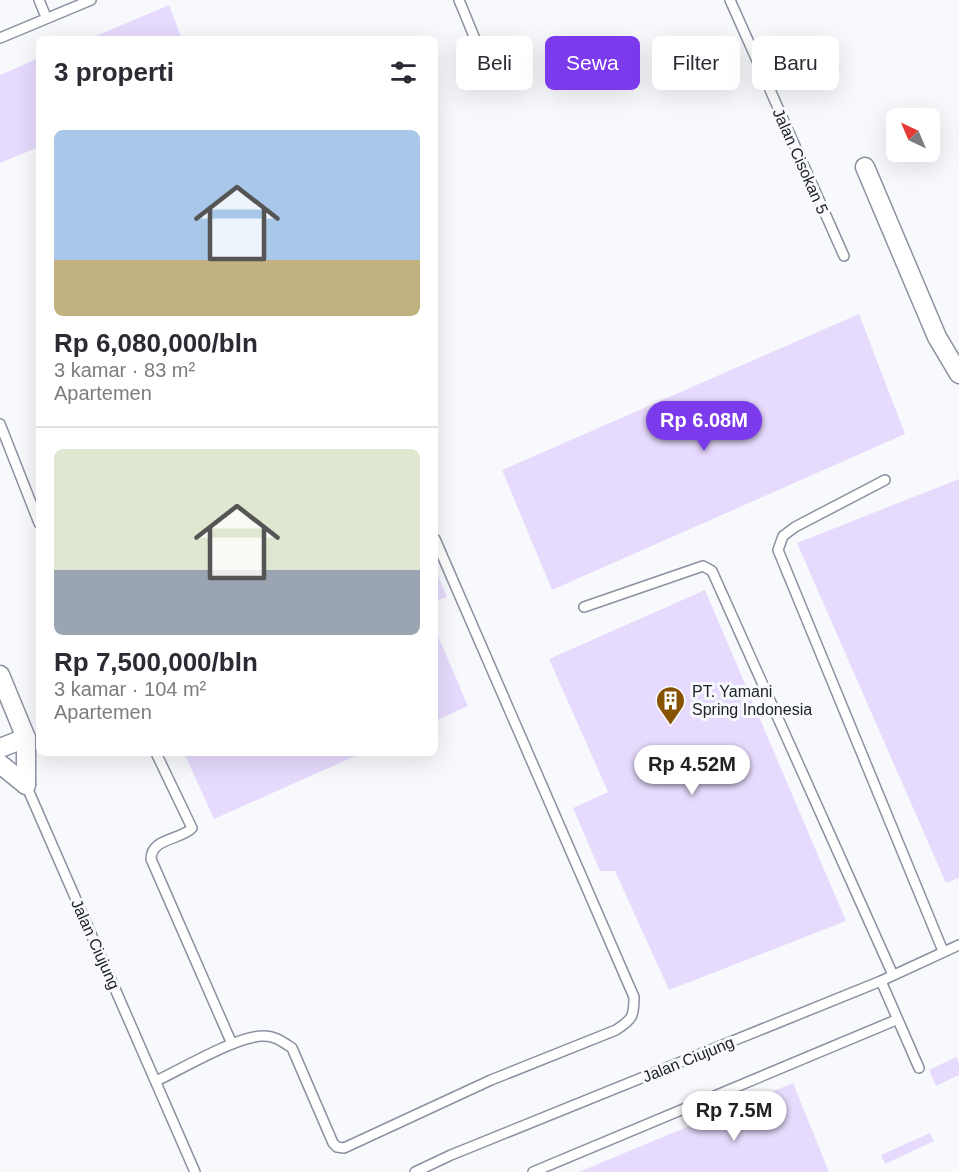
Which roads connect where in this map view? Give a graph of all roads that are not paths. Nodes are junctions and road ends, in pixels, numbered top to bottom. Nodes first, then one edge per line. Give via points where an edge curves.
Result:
1 (39, 0) edge
2 (91, 0) edge
3 (459, 0) edge
4 (730, 0) edge
5 (46, 17) junction
6 (474, 36) edge
7 (0, 38) edge
8 (865, 167) dead end
9 (844, 256) dead end
10 (959, 374) edge
11 (0, 424) edge
12 (4, 445) edge
13 (885, 480) dead end
14 (36, 517) edge
15 (438, 546) edge
16 (584, 607) dead end
17 (0, 675) edge
18 (4, 699) edge
19 (26, 738) junction
20 (0, 748) edge
21 (157, 756) edge
22 (0, 764) edge
23 (26, 785) junction
24 (959, 945) edge
25 (943, 951) junction
26 (893, 975) junction
27 (881, 981) junction
28 (896, 1020) junction
29 (232, 1044) junction
30 (919, 1068) dead end
31 (156, 1081) junction
32 (195, 1172) edge
33 (415, 1172) edge
34 (532, 1172) edge

1 - 5 lane
2 - 5 lane
3 - 6 lane
4 - 9 lane, Jalan Cisokan 5
5 - 7 lane
8 - 10 street via 938,337
11 - 12 lane
12 - 14 lane
13 - 25 lane via 795,527 783,536 778,550
15 - 29 lane via 634,997 634,1013 629,1022 616,1030 491,1080 344,1148 333,1143 292,1048 277,1038 262,1036
16 - 26 lane via 703,566 712,571
17 - 18 street
18 - 19 street
19 - 20 street
19 - 23 street, Jalan Ciujung
21 - 29 lane via 192,828 158,845 151,859
22 - 23 street
23 - 31 lane, Jalan Ciujung
24 - 25 lane, Jalan Ciujung
25 - 26 lane, Jalan Ciujung
26 - 27 lane, Jalan Ciujung
27 - 28 lane
27 - 33 lane, Jalan Ciujung
28 - 30 lane
28 - 34 lane
29 - 31 lane
31 - 32 lane, Jalan Ciujung

